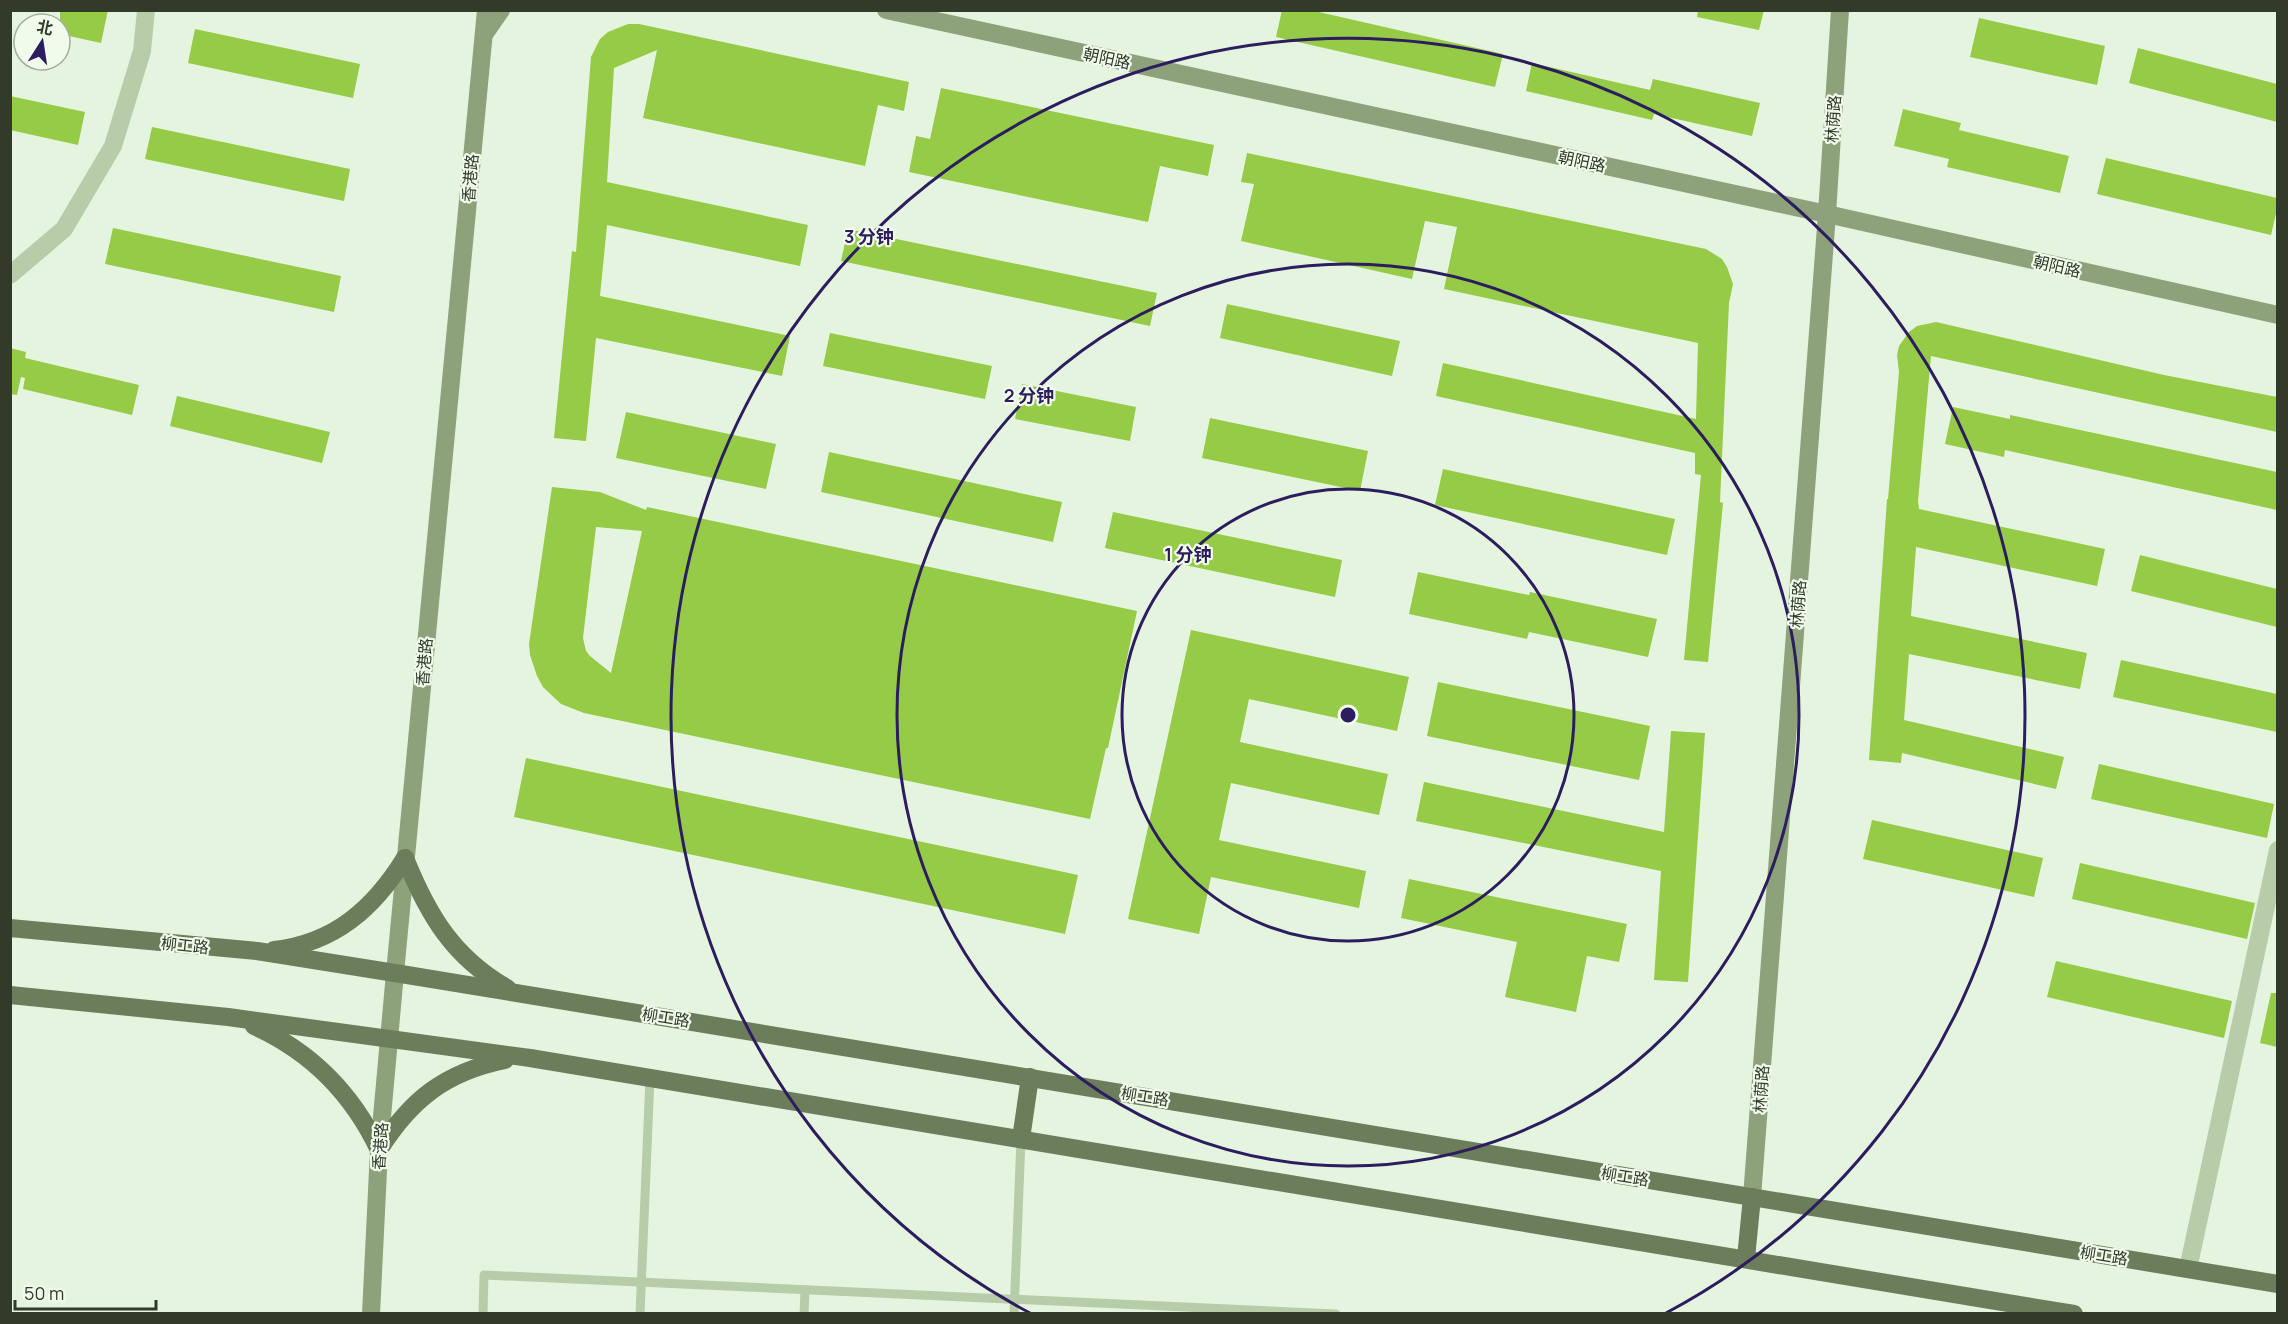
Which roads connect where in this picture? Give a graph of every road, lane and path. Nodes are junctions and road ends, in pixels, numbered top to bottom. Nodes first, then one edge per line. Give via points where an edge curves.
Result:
1 (146, 10) edge
2 (475, 10) edge
3 (486, 10) edge
4 (501, 10) edge
5 (886, 10) edge
6 (1840, 10) edge
7 (484, 35) junction
8 (1827, 214) junction
9 (10, 275) edge
10 (2277, 312) edge
11 (2277, 850) edge
12 (405, 858) junction
13 (10, 928) edge
14 (257, 951) junction
15 (395, 973) junction
16 (514, 992) junction
17 (10, 995) edge
18 (228, 1017) junction
19 (389, 1039) junction
20 (530, 1058) junction
21 (1030, 1077) junction
22 (650, 1078) junction
23 (1022, 1139) junction
24 (380, 1150) junction
25 (1752, 1197) junction
26 (1746, 1258) junction
27 (2188, 1269) junction
28 (642, 1282) junction
29 (2277, 1284) edge
30 (805, 1290) junction
31 (1015, 1299) junction
32 (1223, 1311) edge
33 (1308, 1313) edge
34 (371, 1314) edge
35 (483, 1314) edge
36 (640, 1314) edge
37 (804, 1314) edge
38 (1014, 1314) edge
39 (1336, 1314) edge
40 (2074, 1314) edge

1 - 9 street via 142,51 112,146 64,229
2 - 7 street
3 - 7 street, 香港路
4 - 7 street
5 - 8 street, 朝阳路
6 - 8 street, 林荫路
7 - 12 street, 香港路
8 - 10 street, 朝阳路
8 - 25 street, 林荫路
11 - 27 street
12 - 14 main road via 369,907 344,926 288,948
12 - 15 street, 香港路
12 - 16 main road via 430,913 452,944 481,971
13 - 14 main road, 柳工路
14 - 15 main road, 柳工路
15 - 16 main road, 柳工路
15 - 19 street, 香港路
16 - 21 main road, 柳工路
17 - 18 main road
18 - 19 main road
18 - 24 main road via 292,1045 328,1074 358,1110
19 - 20 main road
19 - 24 street, 香港路
20 - 22 main road
20 - 24 main road via 484,1064 441,1083 406,1112
21 - 23 main road
21 - 25 main road, 柳工路
22 - 23 main road
22 - 28 lane
23 - 26 main road
23 - 31 lane
24 - 34 street, 香港路
25 - 26 main road
25 - 27 main road, 柳工路
26 - 40 main road
27 - 29 main road, 柳工路
28 - 30 lane
28 - 35 lane via 484,1275
28 - 36 lane
30 - 31 lane
30 - 37 lane
31 - 32 lane
31 - 38 lane
32 - 33 lane
33 - 39 lane

